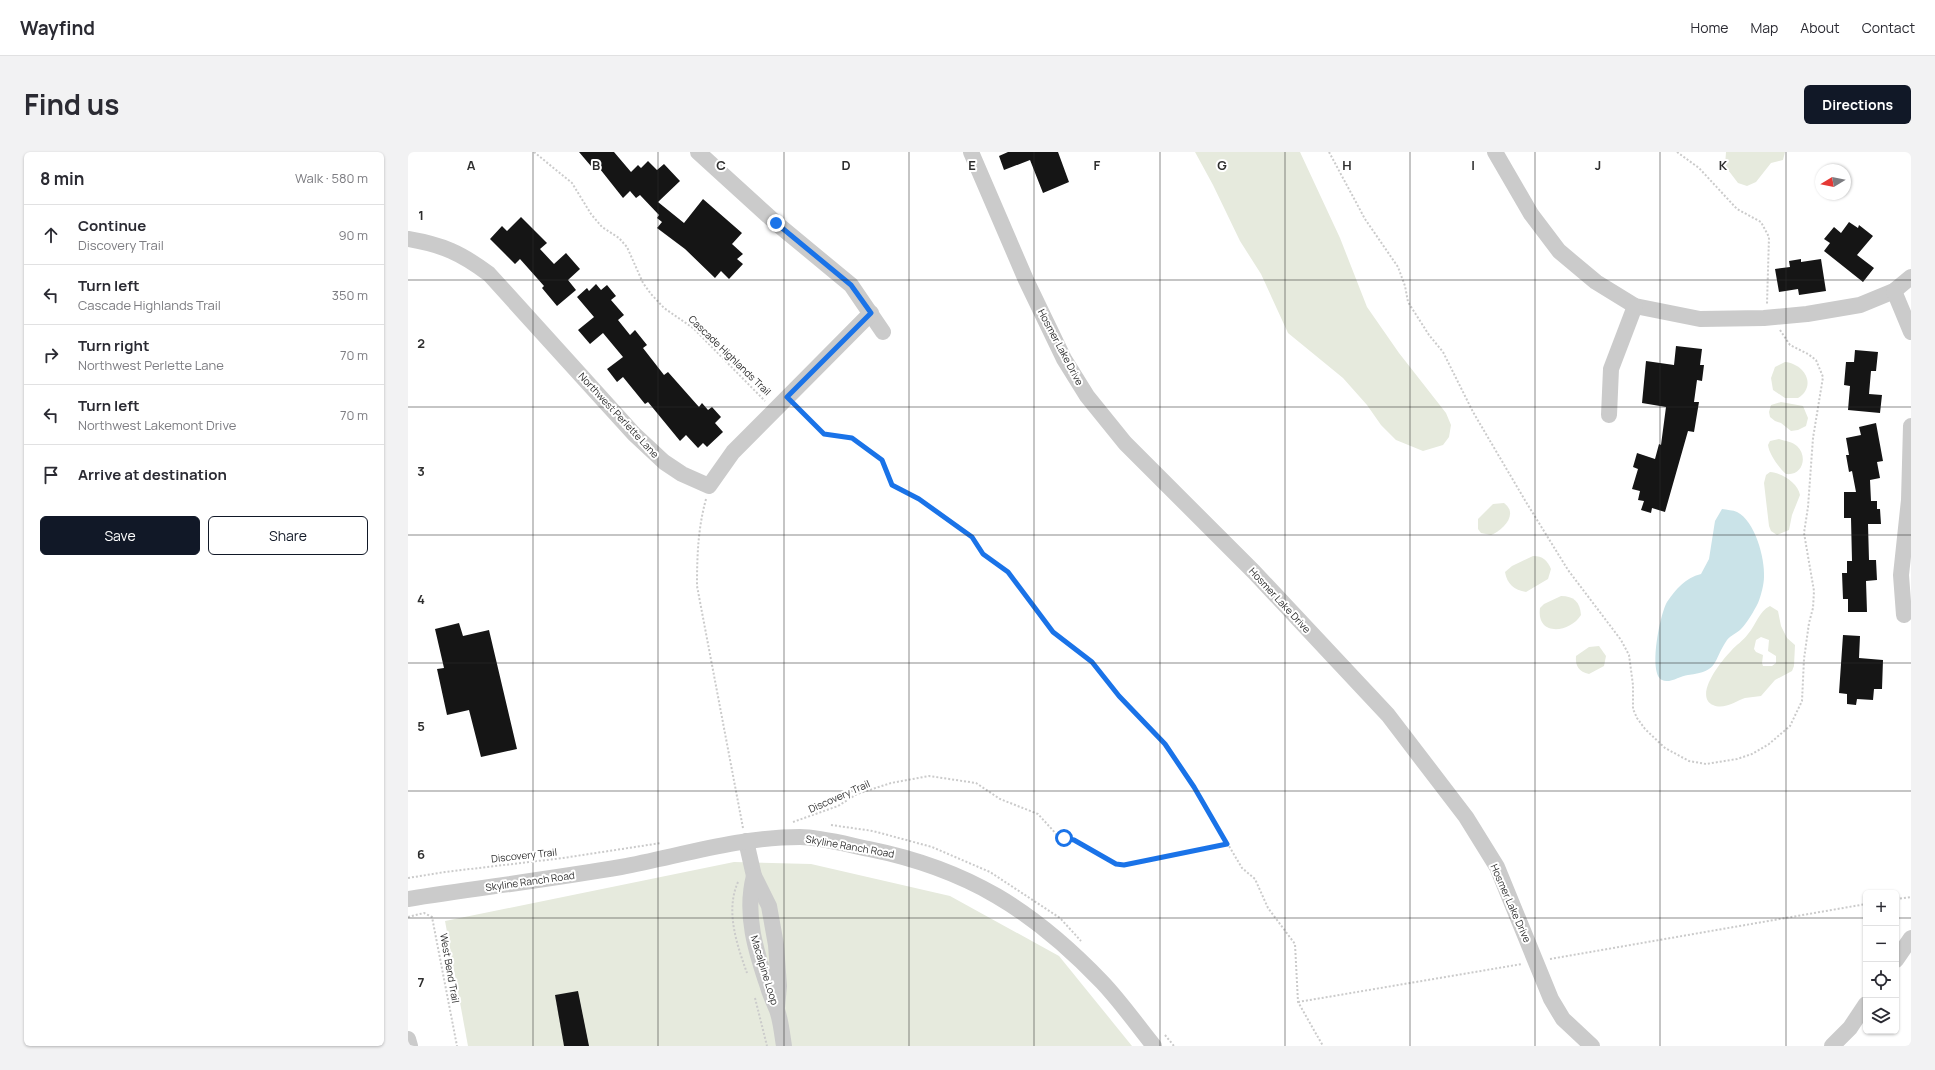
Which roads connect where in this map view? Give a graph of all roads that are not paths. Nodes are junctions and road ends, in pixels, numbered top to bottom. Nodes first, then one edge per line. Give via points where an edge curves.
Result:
1 (698, 152) edge
2 (971, 152) edge
3 (1496, 152) edge
4 (408, 239) edge
5 (1911, 277) edge
6 (1894, 291) junction
7 (1635, 306) junction
8 (871, 313) junction
9 (883, 332) dead end
10 (1911, 332) edge
11 (1609, 415) dead end
12 (1911, 426) edge
13 (1910, 500) edge
14 (1904, 615) dead end
15 (746, 841) junction
16 (408, 899) edge
17 (1911, 938) edge
18 (1899, 956) edge
19 (1863, 1008) edge
20 (408, 1039) edge
21 (410, 1046) edge
22 (784, 1046) edge
23 (1154, 1046) edge
24 (1592, 1046) edge
25 (1832, 1046) edge

1 - 8 street via 776,223 851,285
2 - 24 street, Hosmer Lake Drive via 1026,280 1064,359 1087,396 1125,443 1254,572 1388,715 1466,817 1497,867 1551,999 1563,1020
3 - 7 street via 1531,214 1559,251 1596,282
4 - 8 street, Northwest Perlette Lane via 447,249 468,258 489,274 644,443 664,462 682,474 709,486 732,452
5 - 6 street
6 - 7 street via 1860,305 1772,318 1700,319
6 - 10 street
7 - 11 street via 1611,369
8 - 9 street
12 - 13 street
13 - 14 street via 1901,575
15 - 16 street, Skyline Ranch Road via 579,874
15 - 22 street, Macalpine Loop via 754,876 769,906 776,945 779,986 777,1010
15 - 23 street, Skyline Ranch Road via 801,837 899,855 949,871 1032,918 1066,947 1103,983
17 - 18 street
19 - 25 street via 1850,1028
20 - 21 street

